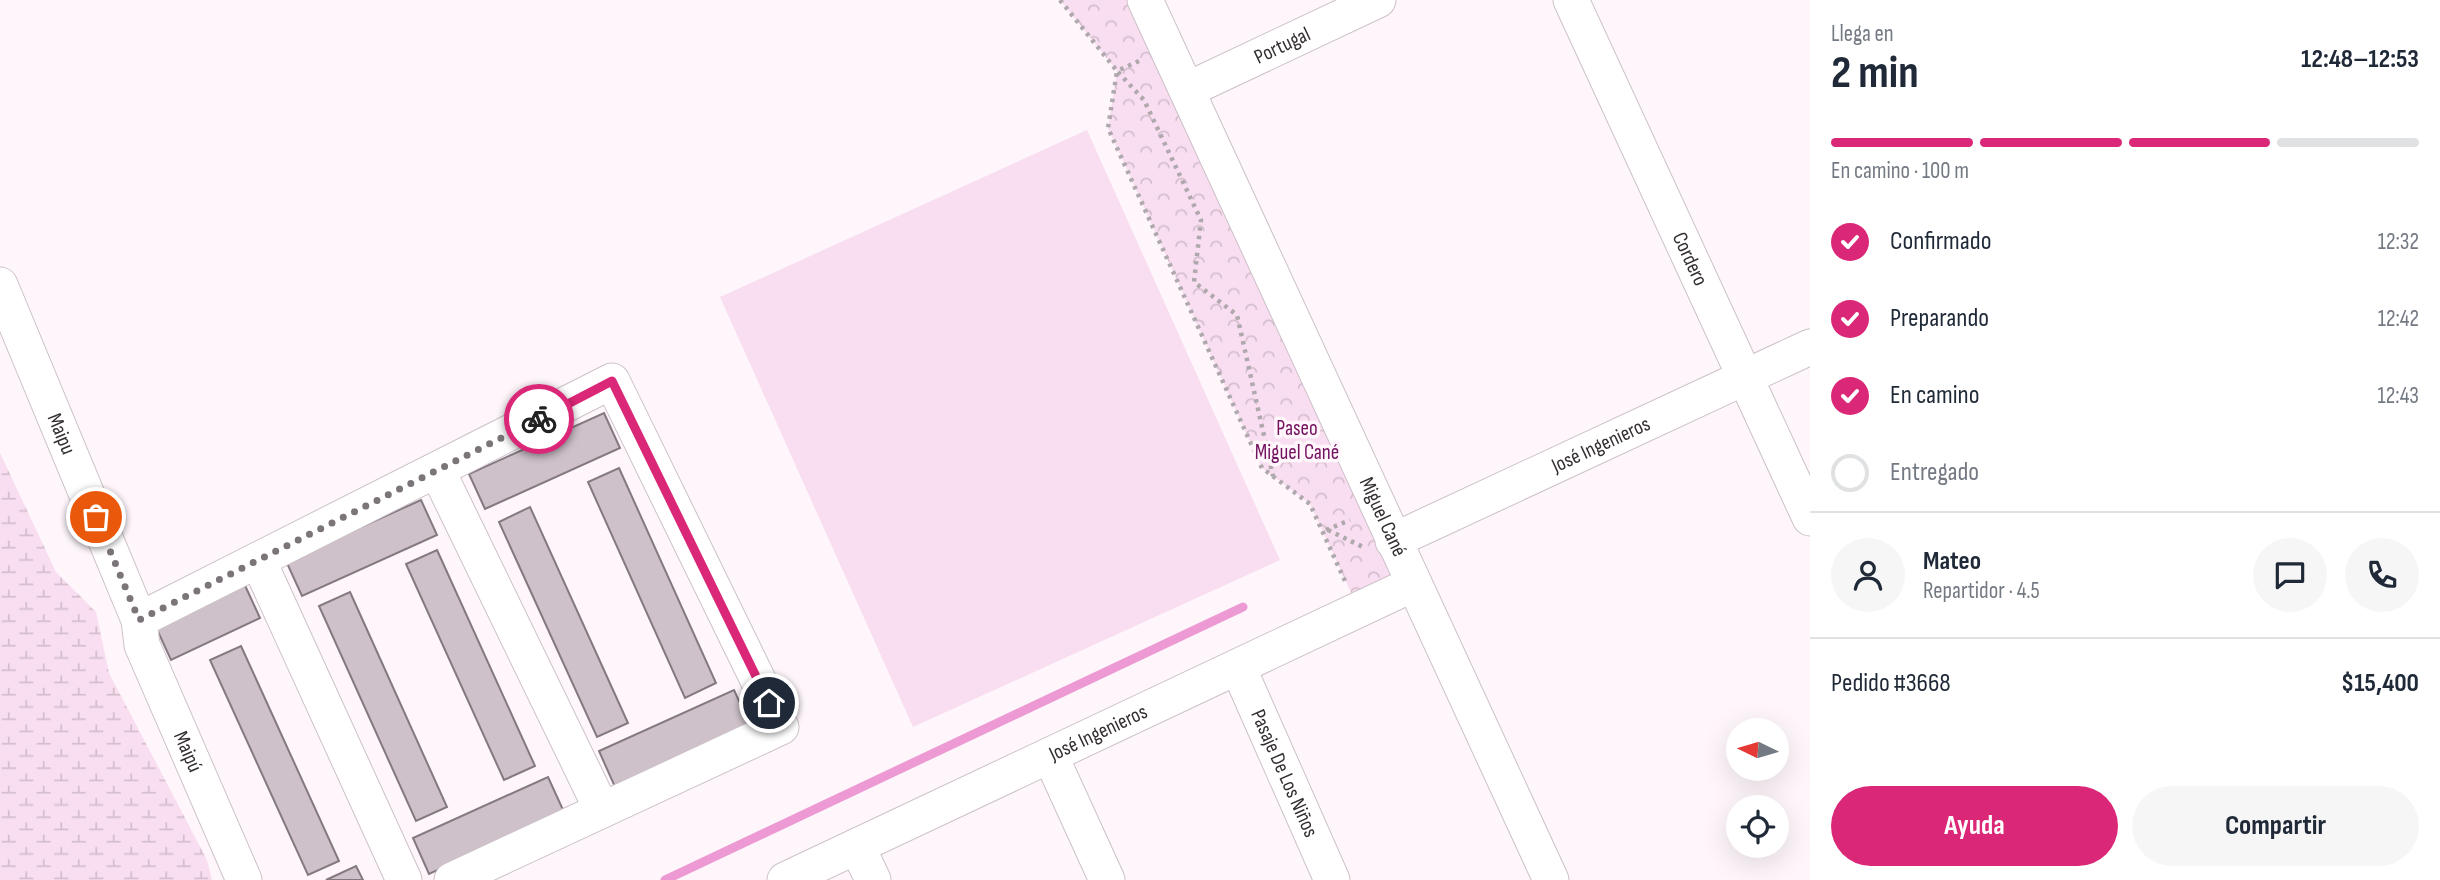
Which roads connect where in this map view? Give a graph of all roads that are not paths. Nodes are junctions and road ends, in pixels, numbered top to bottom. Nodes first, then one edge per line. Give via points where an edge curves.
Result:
1 (1145, 0) edge
2 (1378, 0) edge
3 (1571, 0) edge
4 (1187, 90) junction
5 (0, 285) edge
6 (1810, 347) edge
7 (1745, 377) junction
8 (437, 470) junction
9 (1810, 518) edge
10 (1380, 545) junction
11 (258, 560) junction
12 (1413, 584) junction
13 (139, 620) junction
14 (1238, 667) junction
15 (1050, 755) junction
16 (602, 810) junction
17 (857, 846) junction
18 (244, 880) edge
19 (404, 880) edge
20 (452, 880) edge
21 (785, 880) edge
22 (873, 880) edge
23 (1107, 880) edge
24 (1332, 880) edge
25 (1551, 880) edge

1 - 4 street, Miguel Cané
2 - 4 street, Portugal
3 - 7 street, Cordero
4 - 10 street, Miguel Cané
5 - 13 street, Maipu
6 - 7 street, José Ingenieros
7 - 9 street, Cordero
7 - 10 street, José Ingenieros
8 - 11 street
8 - 16 street
8 - 16 street via 612,381 781,727
10 - 12 street, Miguel Cané
11 - 13 street
11 - 19 street
12 - 14 street, José Ingenieros
12 - 25 street, Miguel Cané
13 - 18 street, Maipú via 142,645
14 - 15 street, José Ingenieros
14 - 24 street, Pasaje De Los Niños
15 - 17 street, José Ingenieros
15 - 23 street
16 - 20 street
17 - 21 street, José Ingenieros
17 - 22 street

